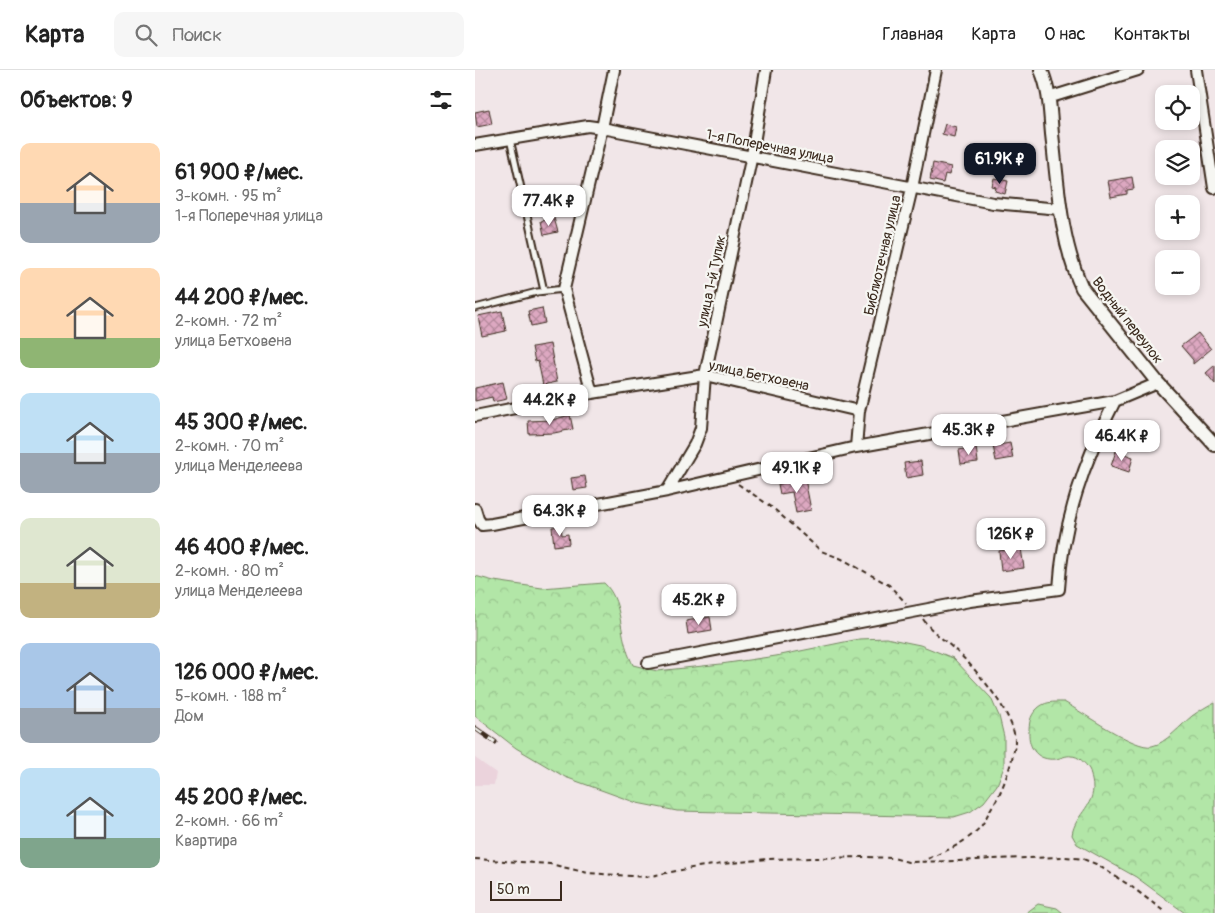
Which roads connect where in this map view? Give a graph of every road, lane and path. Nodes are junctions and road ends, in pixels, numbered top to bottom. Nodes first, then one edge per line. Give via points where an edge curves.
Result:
1 (614, 70) edge
2 (766, 70) edge
3 (937, 70) edge
4 (1041, 70) edge
5 (1138, 70) edge
6 (1196, 70) edge
7 (1048, 98) junction
8 (602, 128) junction
9 (510, 139) junction
10 (475, 145) edge
11 (752, 155) junction
12 (912, 188) junction
13 (1214, 188) edge
14 (1060, 209) junction
15 (564, 289) junction
16 (544, 291) junction
17 (475, 308) edge
18 (705, 375) junction
19 (1158, 383) junction
20 (592, 393) junction
21 (1115, 401) junction
22 (859, 411) junction
23 (475, 416) edge
24 (1215, 445) edge
25 (856, 447) junction
26 (728, 477) junction
27 (667, 491) junction
28 (475, 509) edge
29 (915, 612) junction
30 (648, 663) dead end
31 (475, 859) edge
32 (922, 861) junction
33 (1166, 913) edge

1 - 8 street
2 - 11 street, улица 1-й Тупик
3 - 12 street, Библиотечная улица
4 - 7 street, Водный переулок
5 - 7 street
6 - 13 street
7 - 14 street, Водный переулок
8 - 9 street, 1-я Поперечная улица via 588,126
8 - 11 street, 1-я Поперечная улица
8 - 15 street
9 - 10 street, 1-я Поперечная улица
9 - 16 lane
11 - 12 street, 1-я Поперечная улица
11 - 18 street, улица 1-й Тупик
12 - 14 street, 1-я Поперечная улица via 993,203
12 - 22 street, Библиотечная улица
14 - 19 street, Водный переулок via 1067,244 1082,288
15 - 16 lane
15 - 20 street
16 - 17 lane
18 - 20 street, улица Бетховена
18 - 22 street, улица Бетховена
18 - 27 street, улица 1-й Тупик via 699,436
19 - 21 street
19 - 24 street, Водный переулок
20 - 23 street, улица Бетховена
21 - 25 street
21 - 29 street via 1086,464 1070,515 1059,589
22 - 25 street, Библиотечная улица
25 - 26 street
26 - 27 street
26 - 29 path via 773,508 821,552 842,559 889,585
27 - 28 street via 483,525
29 - 30 street
29 - 32 path via 930,630 973,668 997,698 1013,727 1015,742 1007,777 981,826 972,835
31 - 32 path via 550,864 588,873 630,877 767,859 865,857
32 - 33 path via 1025,857 1083,859 1132,887

